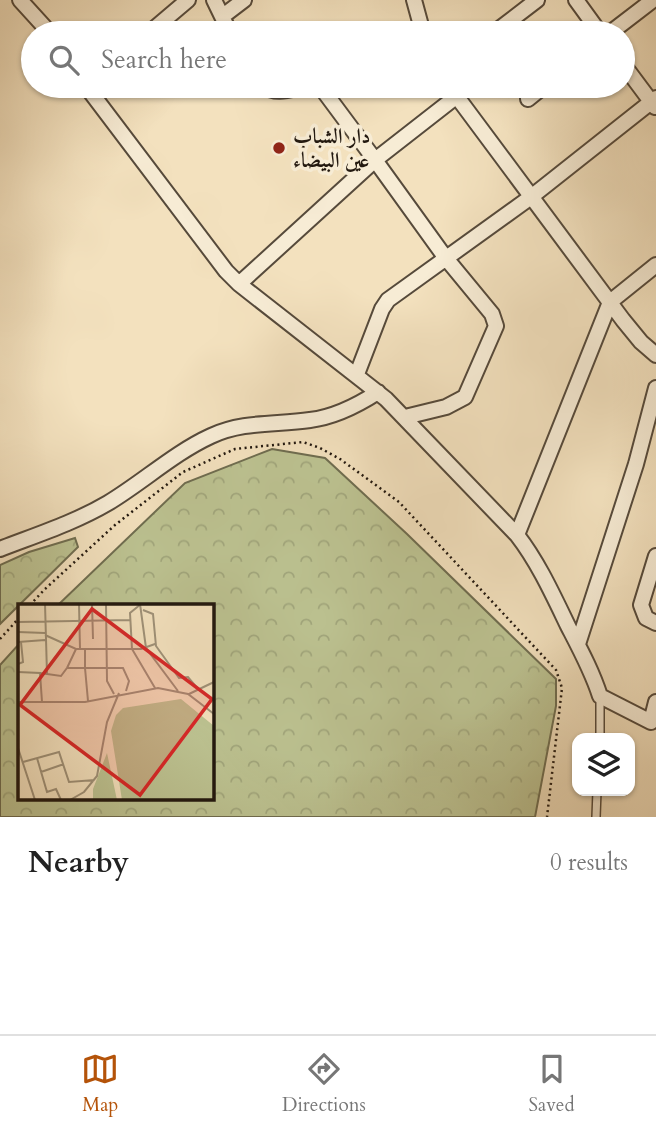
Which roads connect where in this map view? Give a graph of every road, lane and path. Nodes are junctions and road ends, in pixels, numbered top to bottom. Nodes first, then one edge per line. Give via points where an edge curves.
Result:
1 (20, 0) edge
2 (188, 0) edge
3 (214, 0) edge
4 (244, 0) edge
5 (414, 0) edge
6 (537, 0) edge
7 (576, 0) edge
8 (653, 0) edge
9 (223, 16) junction
10 (39, 21) edge
11 (163, 21) edge
12 (225, 21) edge
13 (420, 21) edge
14 (510, 21) edge
15 (591, 21) edge
16 (626, 21) edge
17 (635, 79) edge
18 (95, 98) edge
19 (329, 98) edge
20 (445, 98) edge
21 (458, 98) edge
22 (654, 103) edge
23 (375, 160) junction
24 (531, 197) junction
25 (445, 257) junction
26 (656, 265) edge
27 (239, 284) junction
28 (610, 302) junction
29 (656, 355) edge
30 (357, 374) junction
31 (656, 388) edge
32 (378, 392) junction
33 (405, 417) junction
34 (517, 535) junction
35 (0, 549) edge
36 (656, 556) edge
37 (31, 604) edge
38 (18, 619) edge
39 (656, 622) edge
40 (0, 639) edge
41 (578, 645) junction
42 (600, 696) junction
43 (656, 702) edge
44 (653, 723) edge
45 (600, 733) edge
46 (597, 796) edge
47 (547, 817) edge
48 (596, 817) edge

1 - 10 street
2 - 11 street
3 - 9 street
4 - 9 street
5 - 13 street
6 - 14 street
7 - 15 street
8 - 16 street
9 - 12 street
17 - 22 street
18 - 27 street
19 - 23 street
20 - 23 street
21 - 24 street
22 - 24 street
23 - 25 street
23 - 27 street
24 - 25 street
24 - 28 street
25 - 30 street via 388,300
25 - 33 street via 492,314 496,326 465,397
26 - 28 street
27 - 30 street
28 - 29 street
28 - 34 street
30 - 32 street
31 - 41 street
32 - 33 street
32 - 35 street via 344,411 313,420 239,426 212,435 108,503
33 - 34 street
34 - 41 street
36 - 39 street via 641,605 646,618
37 - 47 path via 115,525 183,472 234,449 288,442 320,448 399,502 556,670 562,688
38 - 40 path
41 - 42 street
42 - 44 street
42 - 45 lane
43 - 44 street
46 - 48 lane

